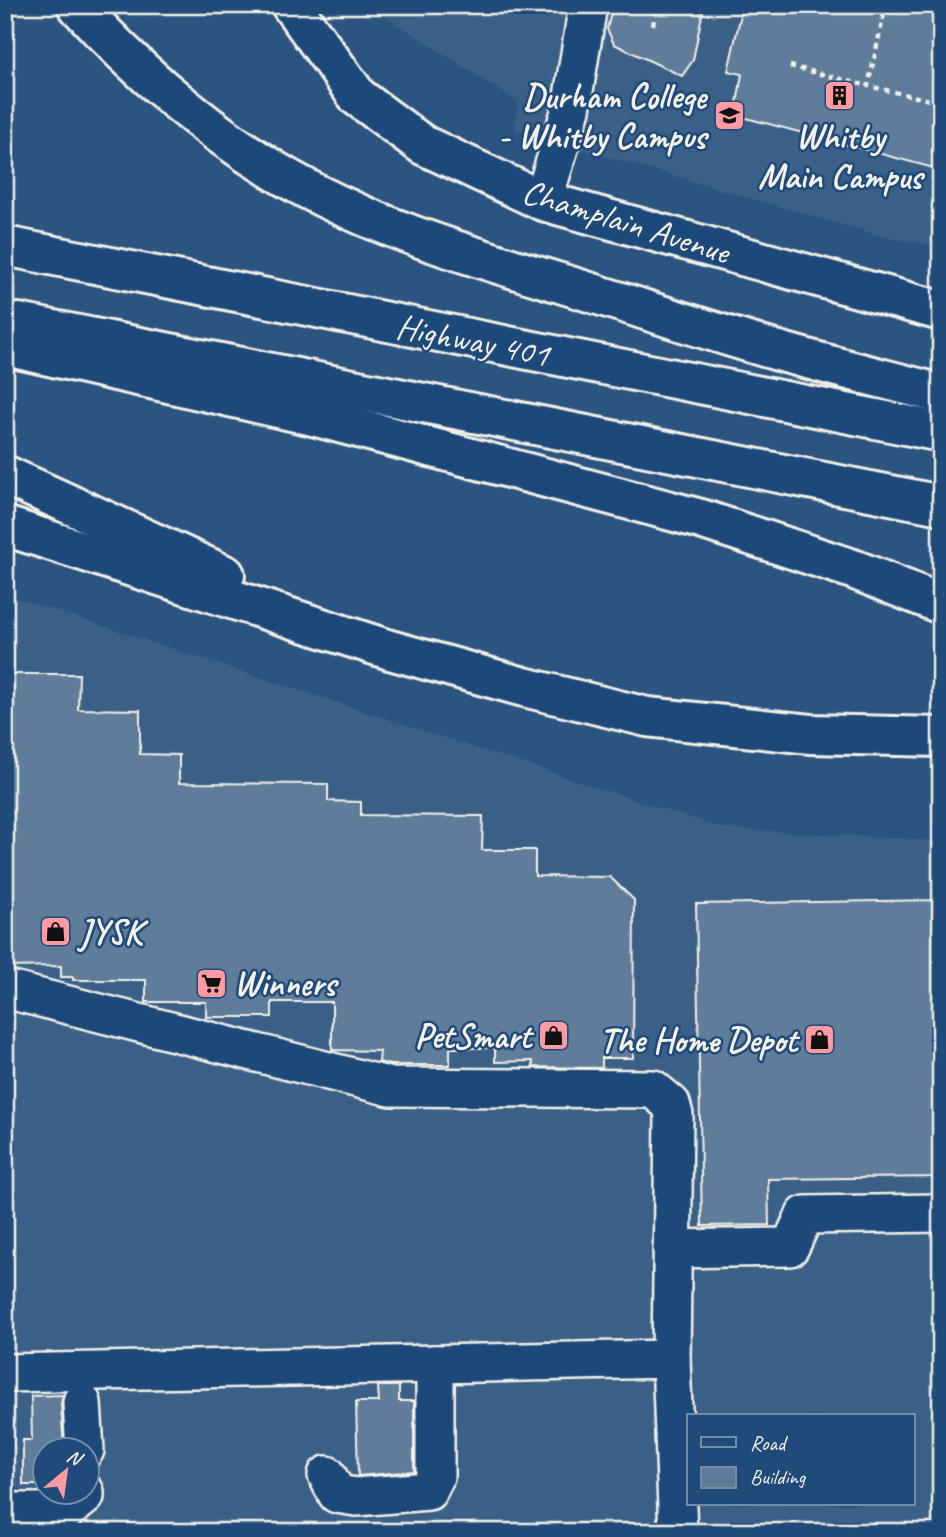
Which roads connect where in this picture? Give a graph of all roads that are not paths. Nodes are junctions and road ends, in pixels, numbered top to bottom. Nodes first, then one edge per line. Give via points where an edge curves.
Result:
1 (78, 5) edge
2 (291, 5) edge
3 (587, 5) edge
4 (543, 201) junction
5 (5, 246) edge
6 (941, 311) edge
7 (5, 320) edge
8 (5, 346) edge
9 (941, 394) edge
10 (941, 432) edge
11 (5, 475) edge
12 (941, 505) edge
13 (5, 526) edge
14 (941, 604) edge
15 (390, 650) junction
16 (941, 737) edge
17 (5, 989) edge
18 (941, 1213) edge
19 (672, 1249) junction
20 (671, 1359) junction
21 (435, 1364) junction
22 (5, 1373) edge
23 (82, 1403) dead end
24 (84, 1436) edge
25 (327, 1475) dead end
26 (72, 1506) edge
27 (5, 1509) edge
28 (678, 1532) edge

1 - 9 main road via 167,94 214,131 277,172 348,208 464,254 780,351
2 - 4 main road, Champlain Avenue via 358,97 423,145
3 - 4 lane via 572,109
4 - 6 main road, Champlain Avenue
5 - 10 main road, Highway 401
7 - 12 main road, Highway 401
8 - 14 main road via 309,415 701,519 853,569
11 - 15 main road
13 - 15 main road
15 - 16 main road via 648,717 811,734
17 - 19 lane via 391,1087 653,1089 664,1095 674,1115
18 - 19 lane via 805,1215 790,1247
19 - 20 lane
20 - 21 lane
20 - 28 lane
21 - 22 lane
21 - 25 lane via 435,1477 428,1491 356,1497 337,1494
23 - 24 lane
26 - 27 lane via 65,1512

